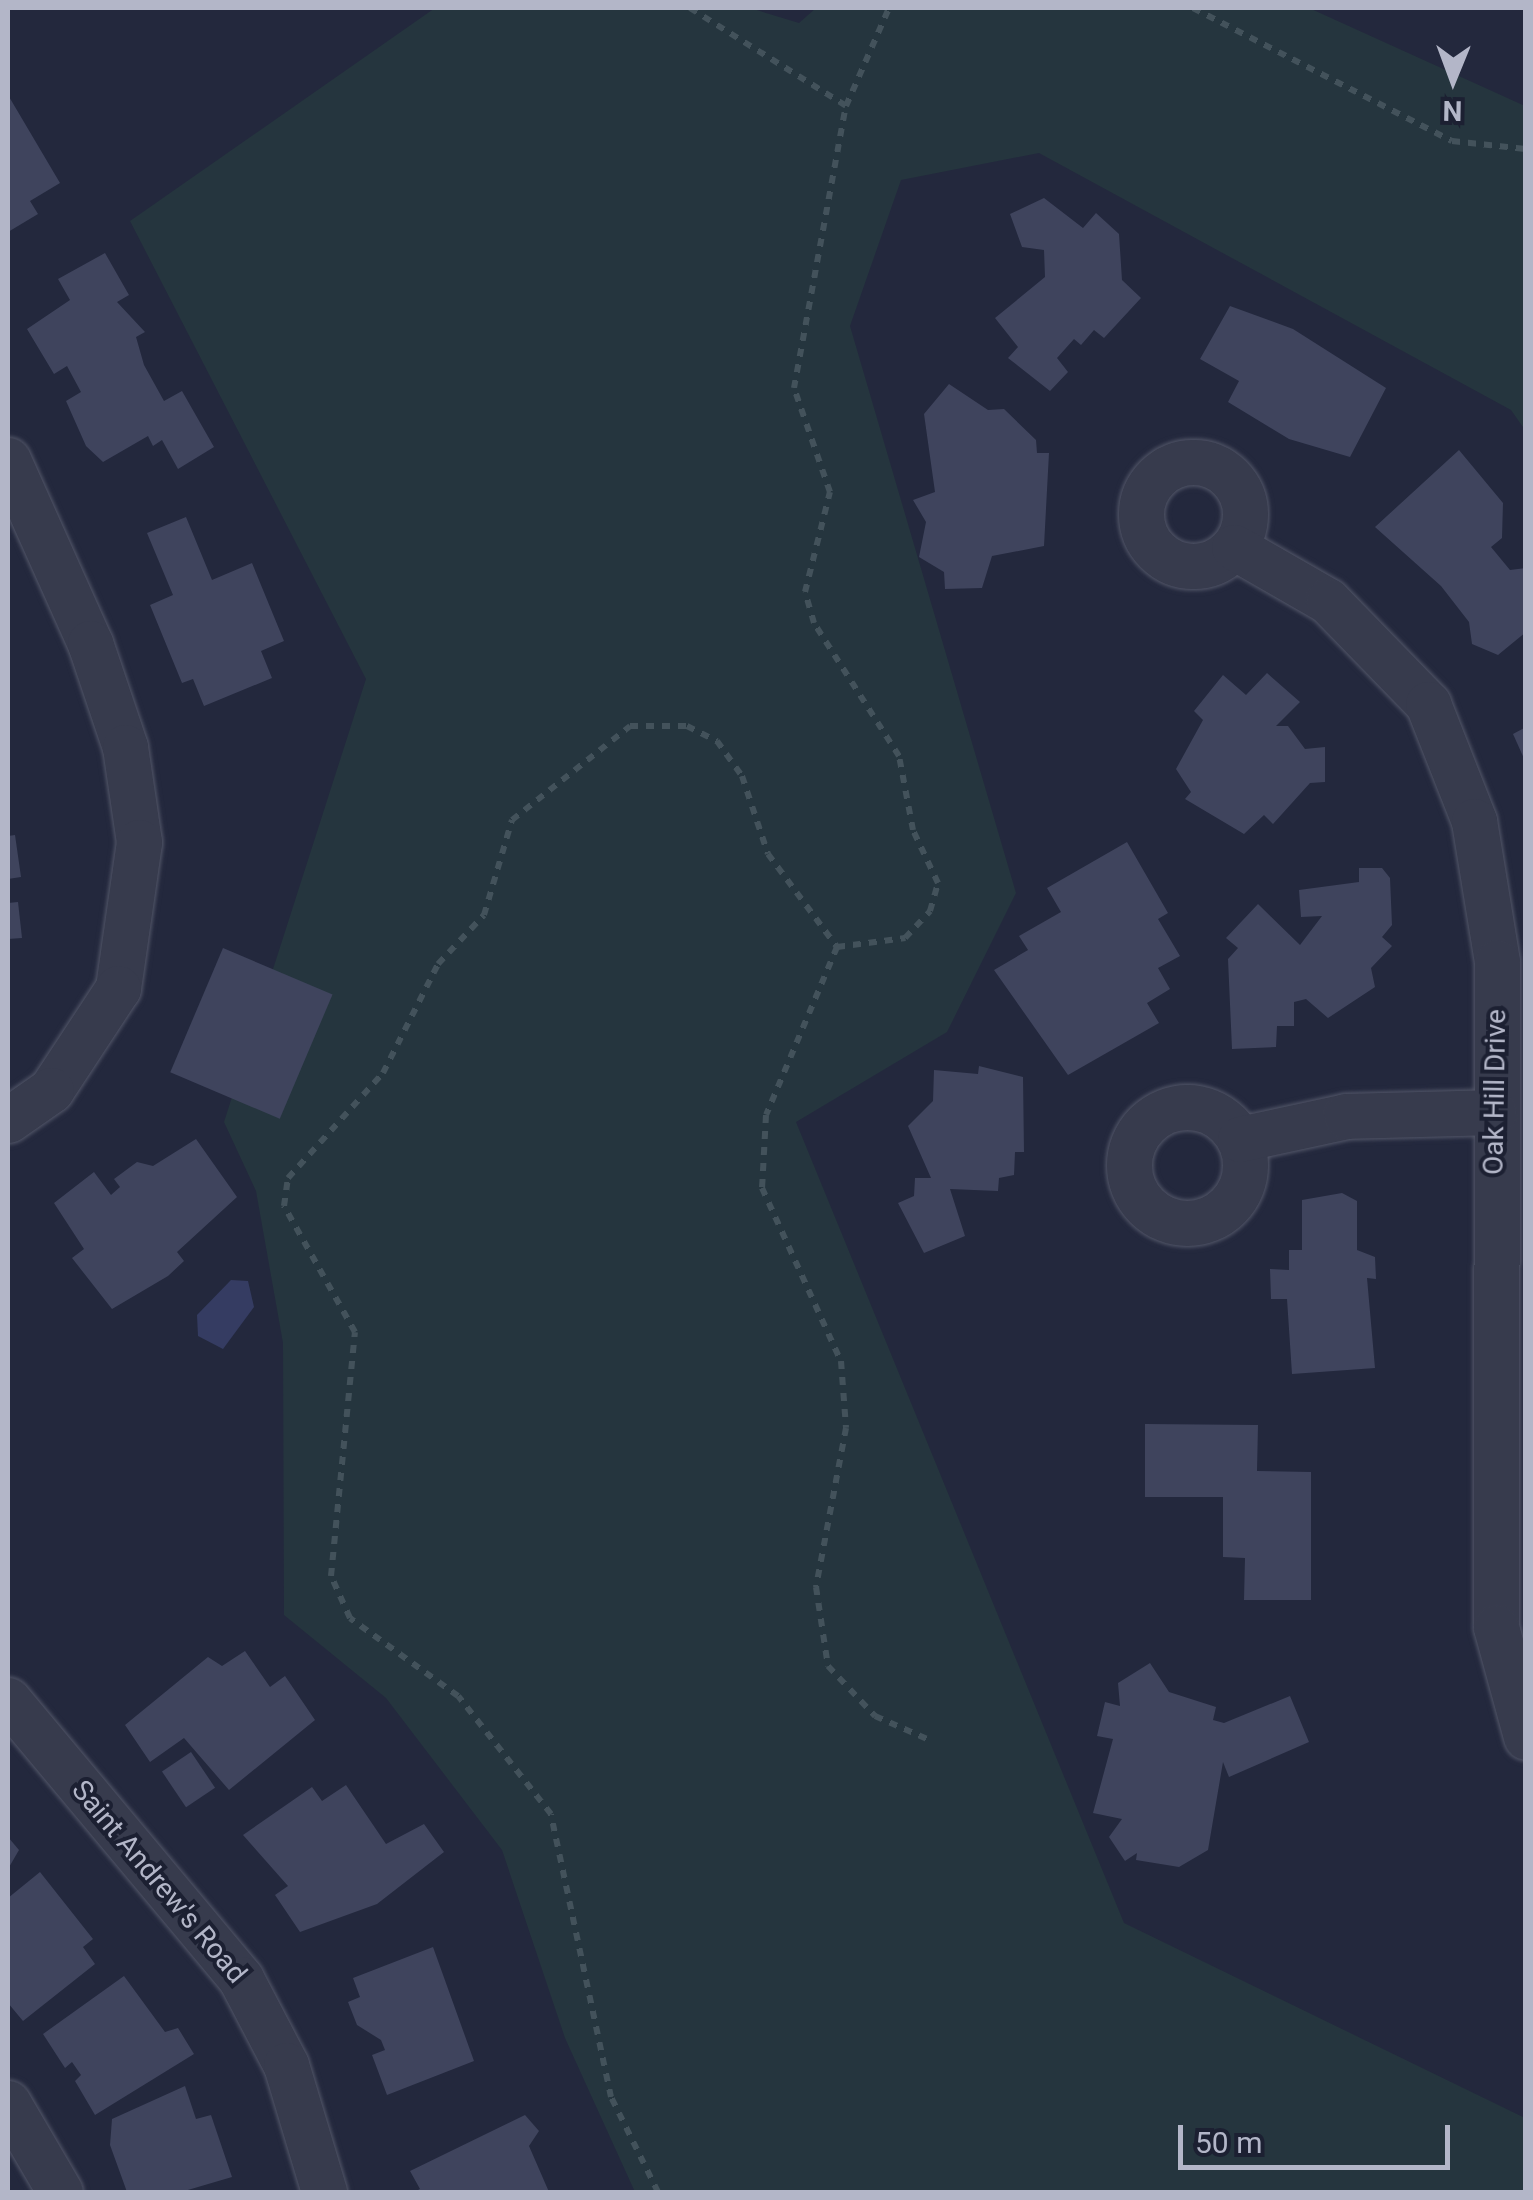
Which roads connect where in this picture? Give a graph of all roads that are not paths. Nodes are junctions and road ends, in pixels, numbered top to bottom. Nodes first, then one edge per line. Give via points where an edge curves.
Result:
1 (8, 460) edge
2 (1234, 547) dead end
3 (1511, 962) edge
4 (1494, 1112) junction
5 (8, 1120) edge
6 (1240, 1139) dead end
7 (8, 1700) edge
8 (1526, 1737) edge
9 (8, 2102) edge
10 (60, 2192) edge
11 (324, 2192) edge

1 - 5 street via 90,643 125,748 139,842 118,988 76,1060
2 - 3 street, Oak Hill Drive via 1328,601 1428,704 1474,821
3 - 4 street, Oak Hill Drive
4 - 6 street via 1346,1116
4 - 8 street, Oak Hill Drive via 1496,1627
7 - 11 street, Saint Andrew's Road via 241,1978 286,2065
9 - 10 street

